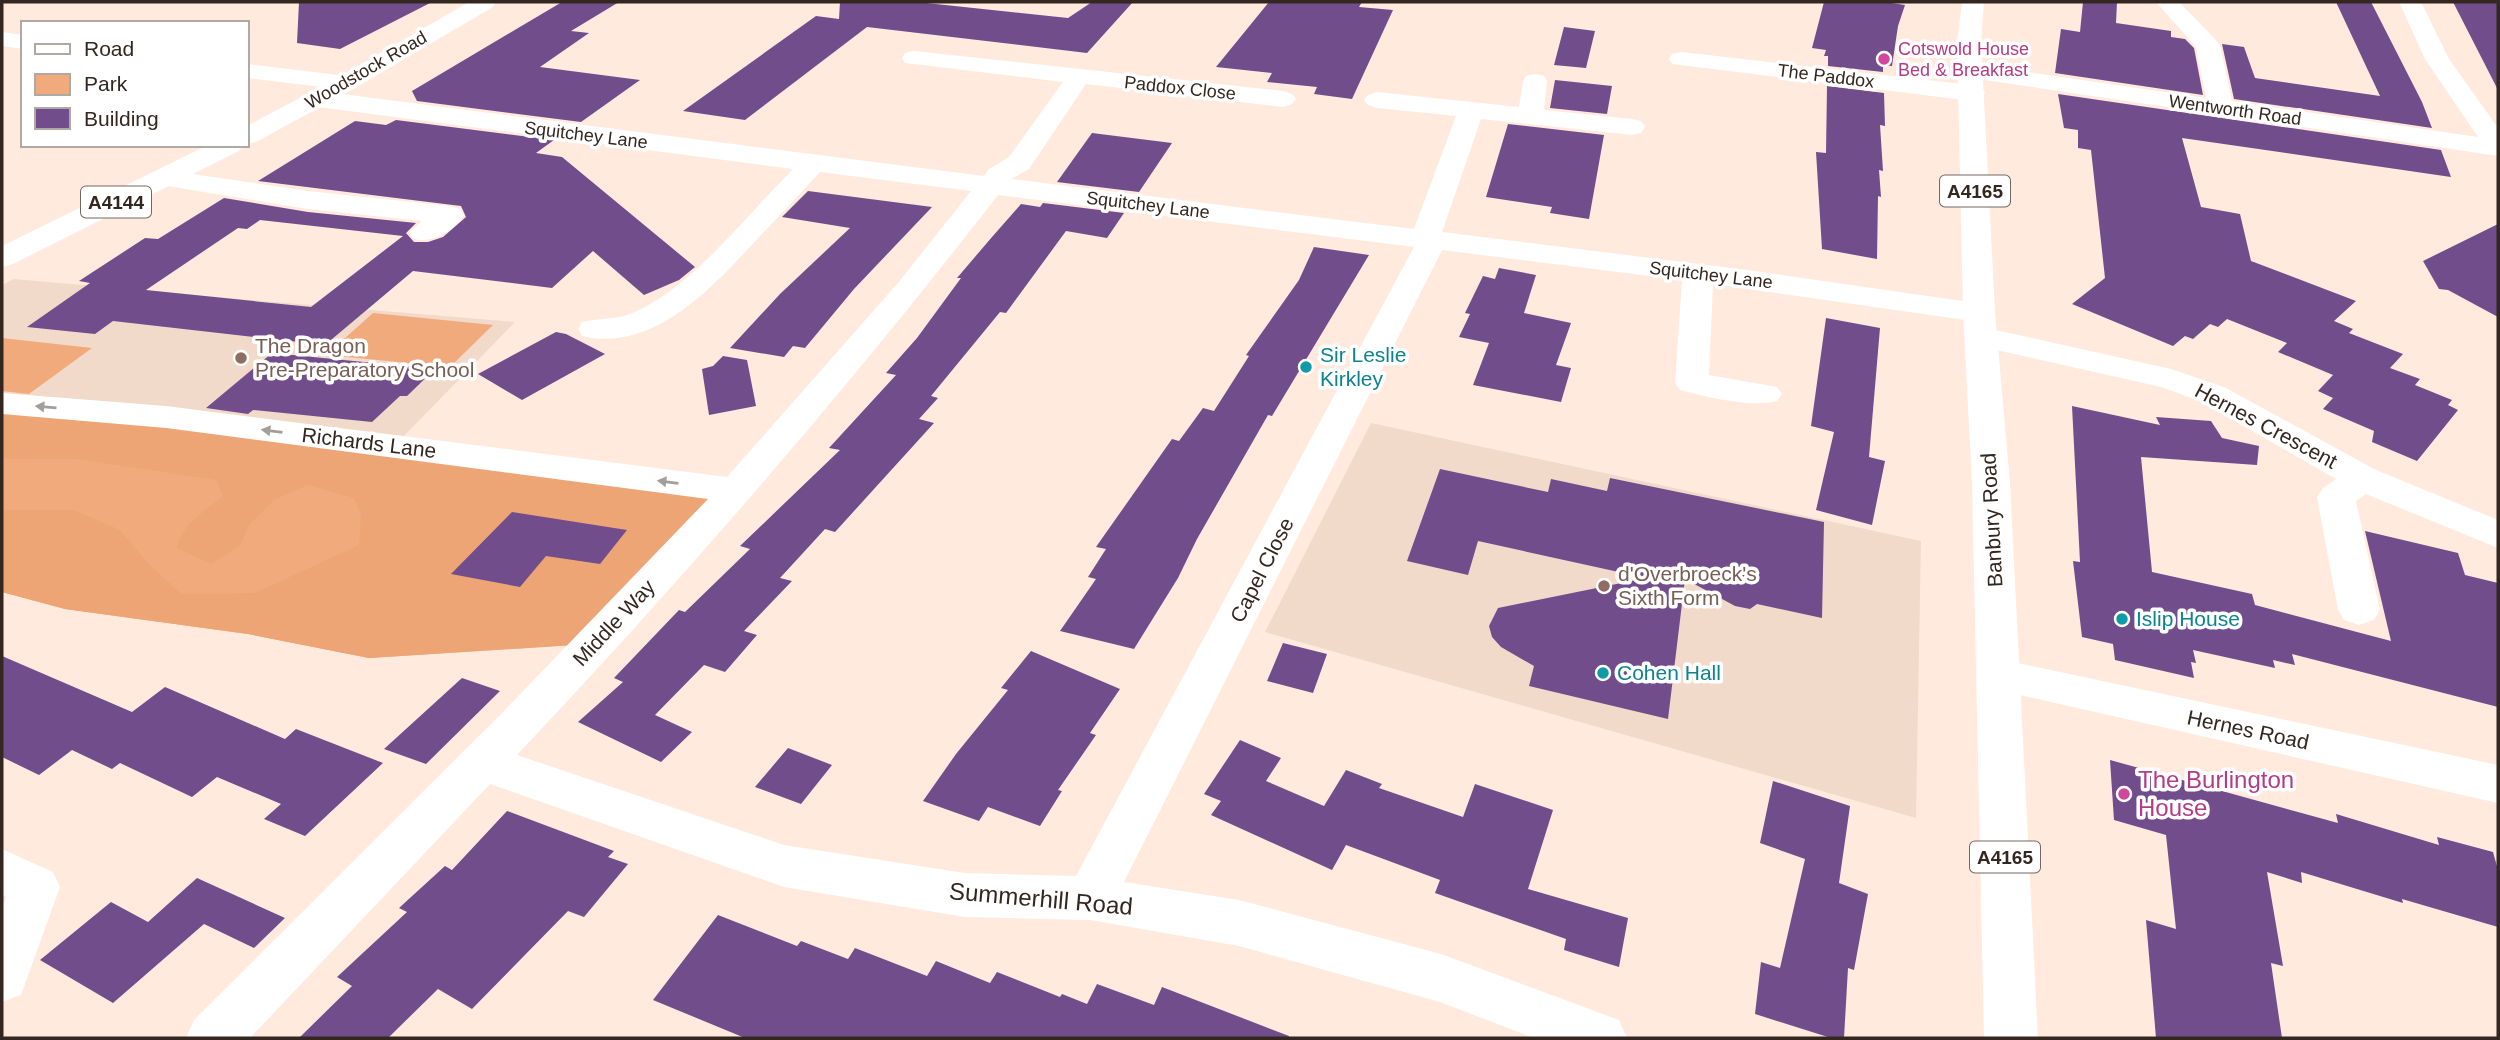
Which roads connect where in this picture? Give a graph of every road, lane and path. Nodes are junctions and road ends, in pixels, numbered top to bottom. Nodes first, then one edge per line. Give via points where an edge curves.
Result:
1 (485, 2) edge
2 (1967, 2) edge
3 (1973, 2) edge
4 (2167, 2) edge
5 (2410, 2) edge
6 (2, 39) edge
7 (21, 42) edge
8 (914, 58) dead end
9 (1681, 59) dead end
10 (248, 71) edge
11 (1077, 78) junction
12 (1535, 80) dead end
13 (1972, 82) junction
14 (346, 83) junction
15 (318, 99) junction
16 (1283, 99) dead end
17 (1377, 100) dead end
18 (2221, 109) junction
19 (1471, 111) junction
20 (1530, 117) junction
21 (1632, 127) dead end
22 (248, 135) edge
23 (225, 147) edge
24 (2498, 147) edge
25 (814, 163) junction
26 (165, 178) junction
27 (991, 185) junction
28 (424, 233) dead end
29 (1429, 240) junction
30 (2, 258) edge
31 (1698, 273) junction
32 (1980, 324) junction
33 (594, 329) dead end
34 (1765, 394) dead end
35 (2, 402) edge
36 (2362, 478) junction
37 (735, 490) junction
38 (2498, 535) edge
39 (2358, 610) dead end
40 (1998, 675) junction
41 (482, 762) junction
42 (2498, 785) edge
43 (2, 870) edge
44 (1090, 898) junction
45 (2, 978) edge
46 (213, 1038) edge
47 (1600, 1038) edge
48 (2011, 1038) edge

1 - 14 street, Woodstock Road
2 - 3 street
3 - 13 street, Banbury Road / A4165
4 - 18 street via 2208,45
5 - 24 street via 2437,59
6 - 7 street
8 - 11 street, Paddox Close
9 - 13 street, The Paddox
10 - 14 street
11 - 16 street, Paddox Close
11 - 27 street via 1018,163
12 - 20 street
13 - 18 street, Wentworth Road
13 - 32 street, Banbury Road / A4165
14 - 15 street, Woodstock Road
15 - 22 street, Woodstock Road
15 - 25 street, Squitchey Lane
17 - 19 street
18 - 24 street, Wentworth Road
19 - 20 street
19 - 29 street
20 - 21 street
23 - 26 street, A4144
25 - 27 street, Squitchey Lane
25 - 33 street via 697,286 644,319 616,329
26 - 28 street via 450,215
26 - 30 street, A4144
27 - 29 street, Squitchey Lane
27 - 37 street, Middle Way via 839,376
29 - 31 street, Squitchey Lane
29 - 44 street, Capel Close
31 - 32 street, Squitchey Lane
31 - 34 street via 1692,383
32 - 36 street, Hernes Crescent via 2213,394
32 - 40 street, Banbury Road / A4165
37 -> 35 street, Richards Lane via 166,417
36 - 38 street, Hernes Crescent
36 - 39 street via 2336,497
37 - 41 street, Middle Way
40 - 42 street, Hernes Road
40 - 48 street, Banbury Road / A4165
41 - 44 street, Summerhill Road via 784,866 965,895
41 - 46 street, Middle Way
43 - 45 street via 35,887
44 - 47 street, Summerhill Road via 1239,923 1441,978

